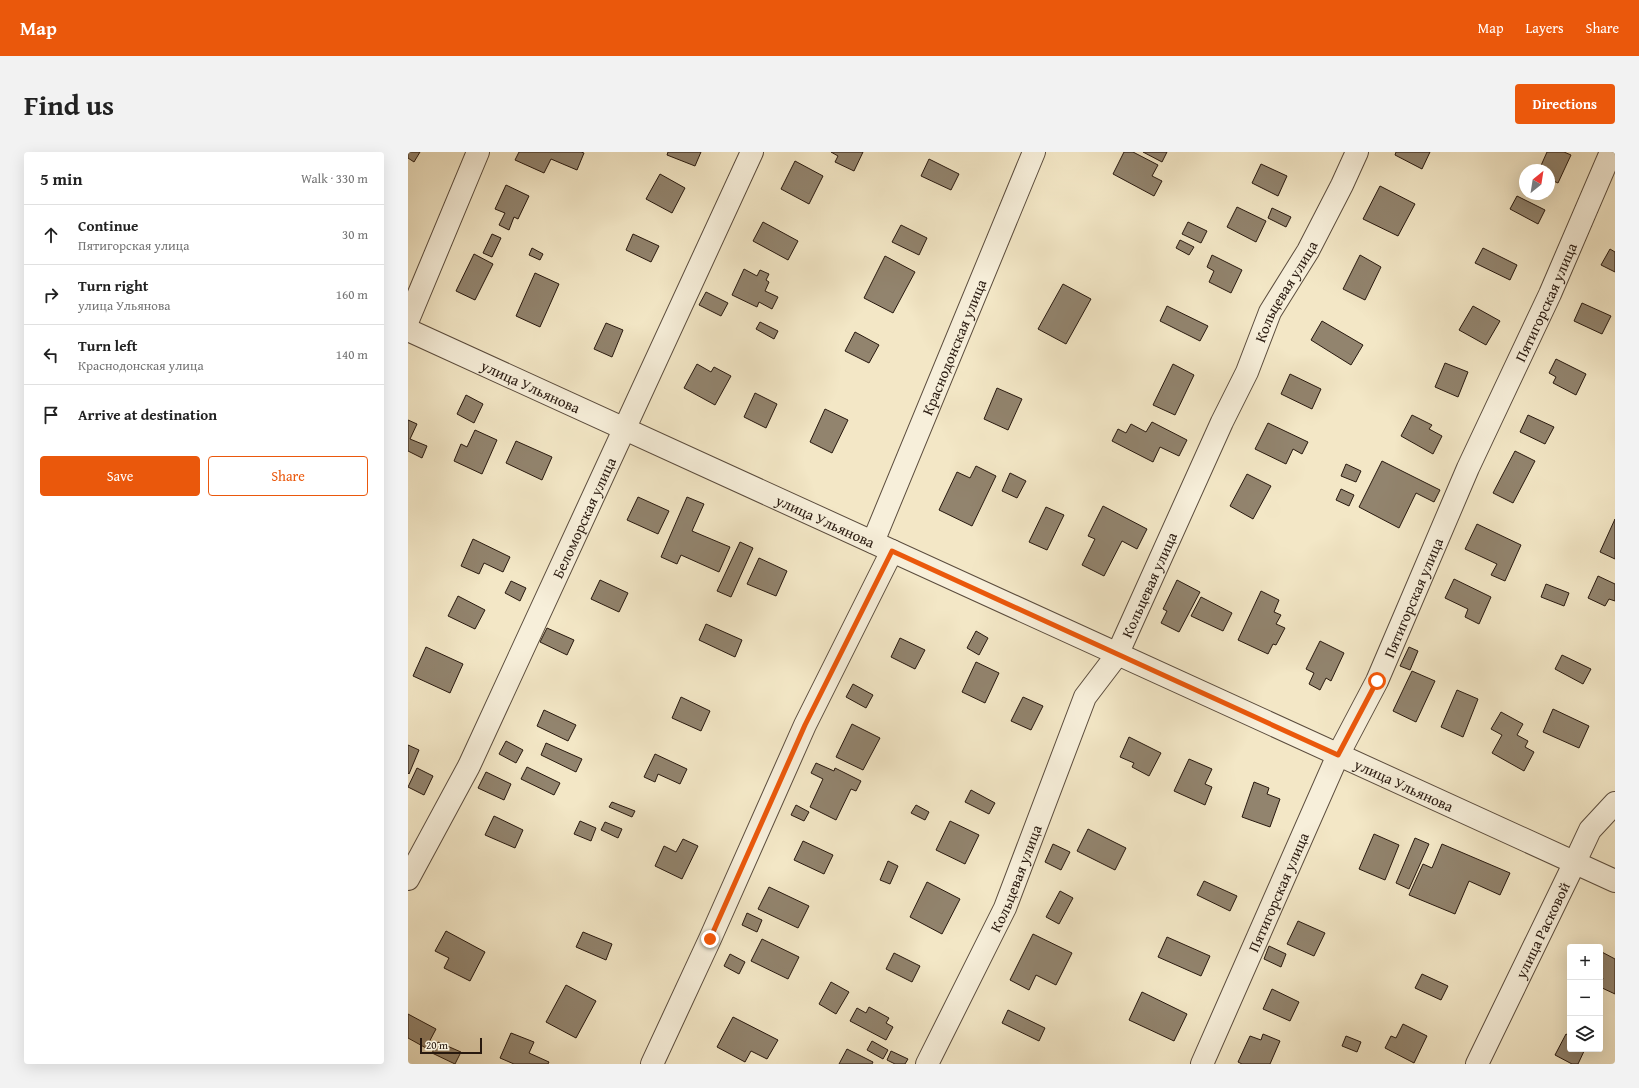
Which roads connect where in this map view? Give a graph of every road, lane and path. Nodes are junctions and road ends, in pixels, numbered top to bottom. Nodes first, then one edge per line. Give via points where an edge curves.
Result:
1 (478, 152) edge
2 (752, 152) edge
3 (1034, 152) edge
4 (1357, 152) edge
5 (1611, 152) edge
6 (408, 320) edge
7 (408, 330) edge
8 (624, 429) junction
9 (883, 546) junction
10 (1116, 655) junction
11 (1338, 755) junction
12 (1615, 803) edge
13 (1575, 862) junction
14 (408, 879) edge
15 (1615, 881) edge
16 (652, 1064) edge
17 (927, 1064) edge
18 (1202, 1064) edge
19 (1477, 1064) edge

1 - 6 street
2 - 8 street, Беломорская улица
3 - 9 street, Краснодонская улица
4 - 10 street, Кольцевая улица via 1308,250 1270,312 1247,372
5 - 11 street, Пятигорская улица via 1550,294 1468,468 1377,681
7 - 8 street, улица Ульянова
8 - 9 street, улица Ульянова
8 - 14 street, Беломорская улица via 470,766
9 - 10 street, улица Ульянова
9 - 16 street, Краснодонская улица
10 - 11 street, улица Ульянова
10 - 17 street, Кольцевая улица via 1085,697 1005,908
11 - 13 street, улица Ульянова
11 - 18 street, Пятигорская улица
12 - 13 street, улица Расковой via 1590,830
13 - 15 street, улица Ульянова
13 - 19 street, улица Расковой

